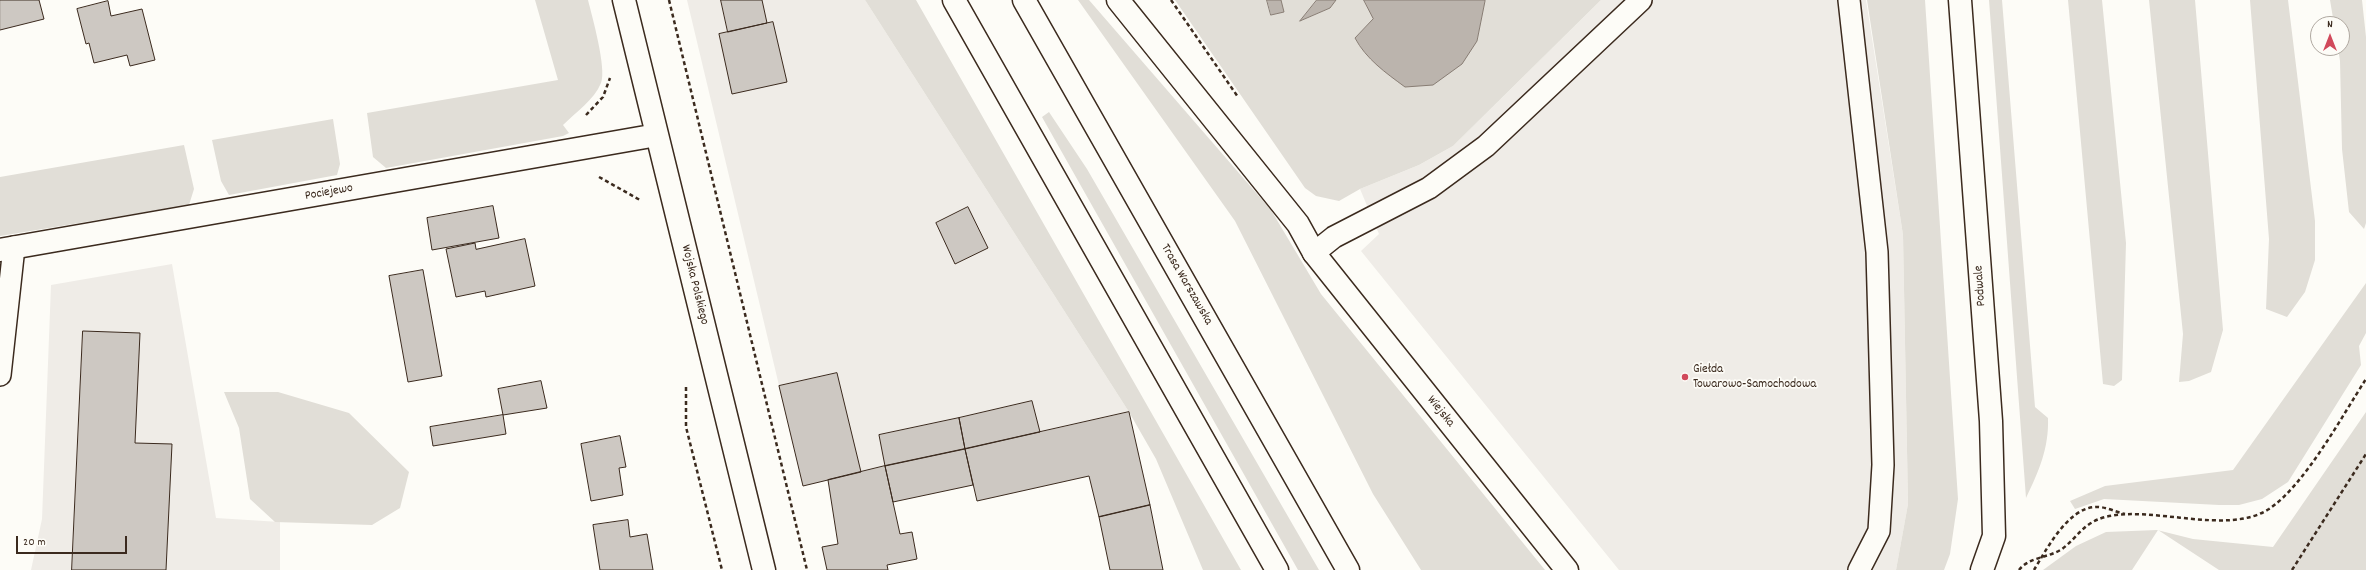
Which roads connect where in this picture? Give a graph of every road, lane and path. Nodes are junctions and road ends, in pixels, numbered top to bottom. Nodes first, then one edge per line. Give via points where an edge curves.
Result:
1 (624, 0) edge
2 (669, 0) edge
3 (954, 0) edge
4 (1024, 0) edge
5 (1118, 0) edge
6 (1641, 0) edge
7 (1849, 0) edge
8 (1960, 0) edge
9 (612, 73) dead end
10 (586, 116) dead end
11 (657, 134) junction
12 (595, 174) dead end
13 (647, 204) dead end
14 (7, 249) edge
15 (1314, 253) junction
16 (0, 375) edge
17 (2366, 379) edge
18 (686, 381) dead end
19 (2366, 454) edge
20 (2128, 515) junction
21 (2041, 558) junction
22 (722, 570) edge
23 (764, 570) edge
24 (807, 570) edge
25 (1277, 570) edge
26 (1348, 570) edge
27 (1567, 570) edge
28 (1859, 570) edge
29 (1982, 570) edge
30 (2019, 570) edge
31 (2034, 570) edge
32 (2292, 570) edge

1 - 11 street, Wojska Polskiego
2 - 24 path
3 - 25 street
4 - 26 street, Trasa Warszawska
5 - 15 street, Wiejska via 1298,224
6 - 15 lane via 1486,146 1429,188 1334,237
7 - 28 lane via 1877,252 1883,465 1879,531
8 - 29 street, Podwale via 1991,421 1994,536
9 - 10 path via 603,98
11 - 14 street, Pociejewo
11 - 23 street, Wojska Polskiego
12 - 13 path
14 - 16 lane
15 - 27 street, Wiejska
17 - 20 path via 2299,480 2267,510 2237,520
18 - 22 path via 686,427
19 - 32 path
20 - 21 path via 2105,517 2088,524 2062,549
20 - 21 path via 2095,507 2077,513 2062,526
21 - 30 path via 2024,563
21 - 31 path

